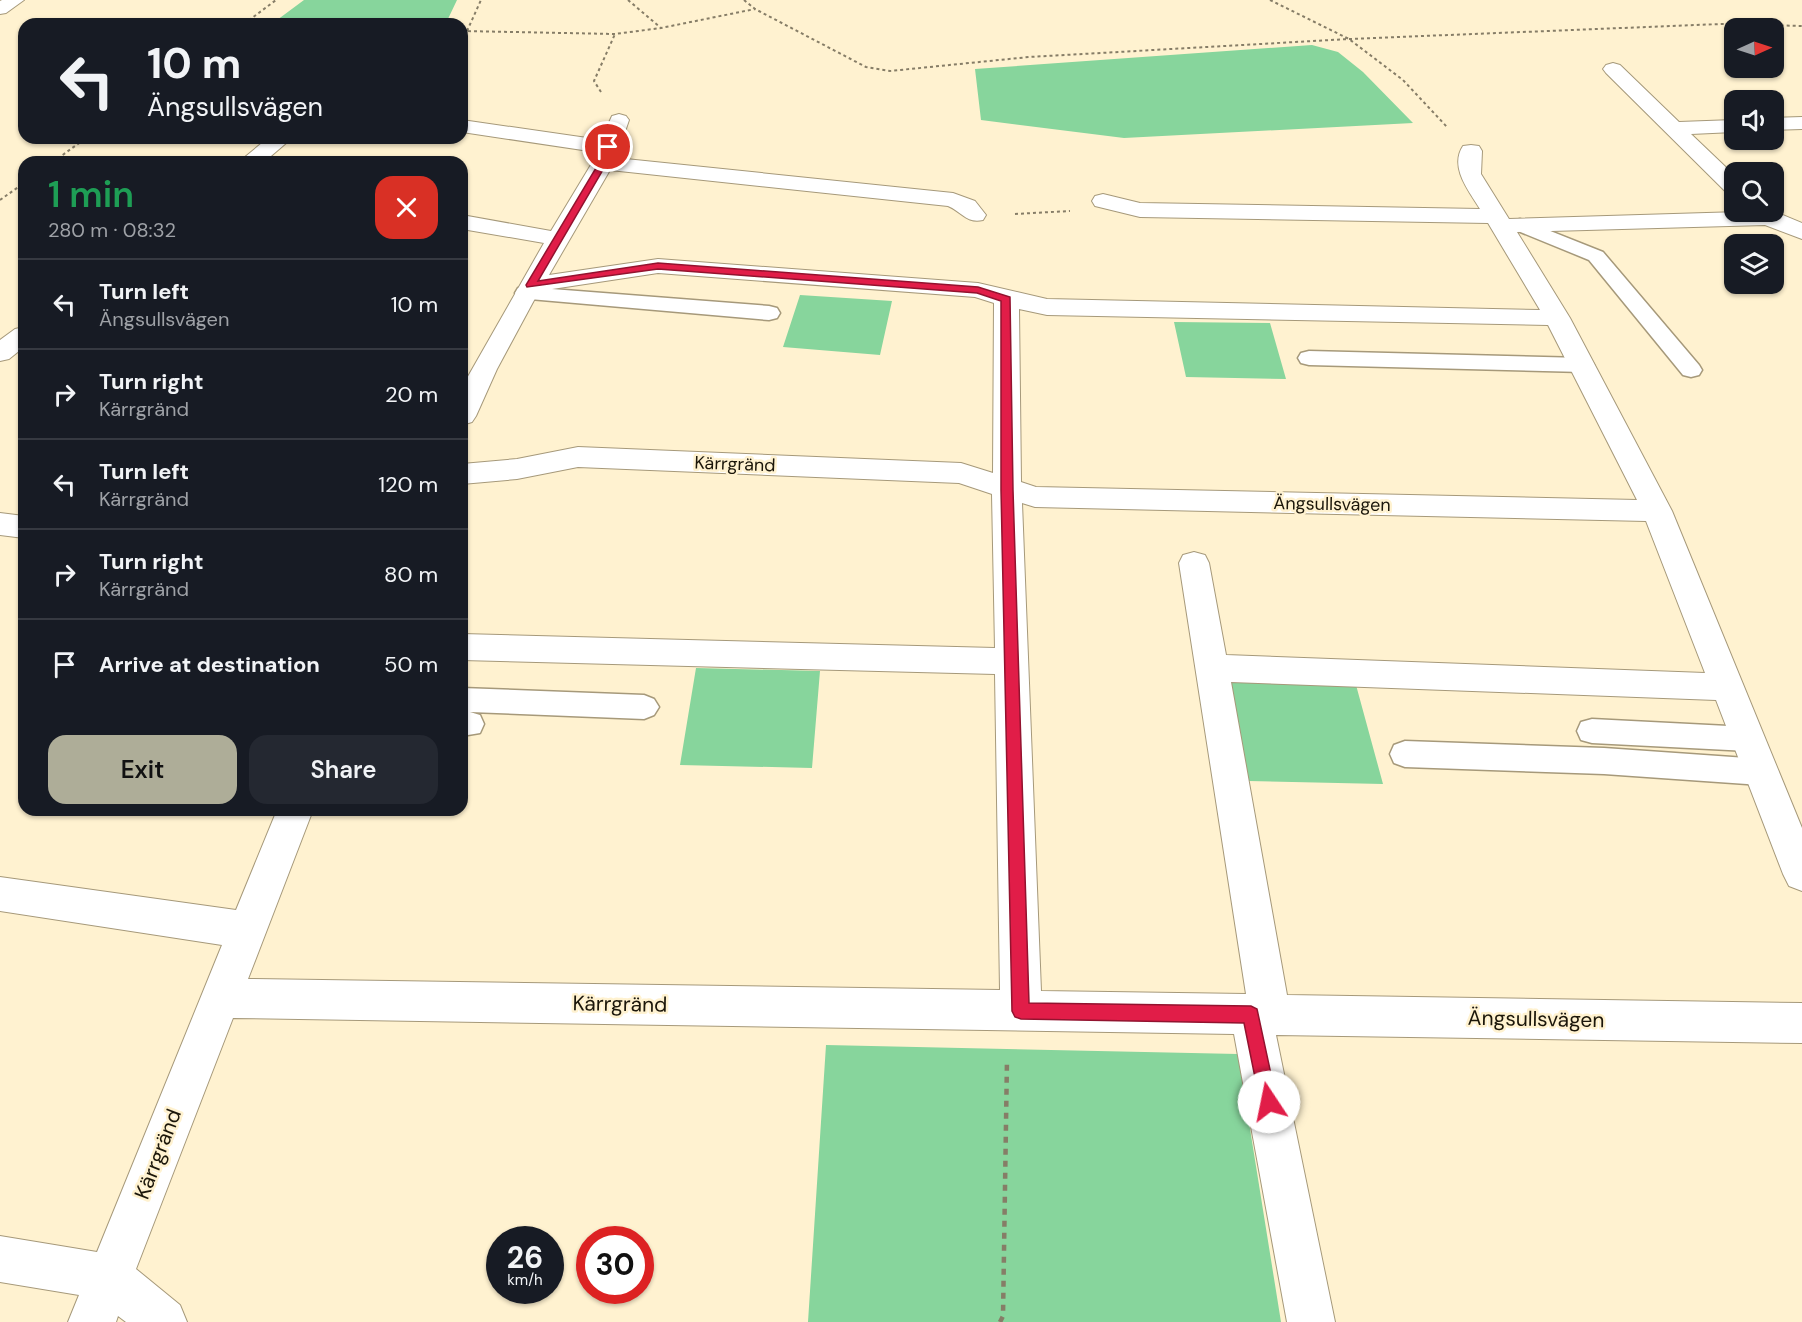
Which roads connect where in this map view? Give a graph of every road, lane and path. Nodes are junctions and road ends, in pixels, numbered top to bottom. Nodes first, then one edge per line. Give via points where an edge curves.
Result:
1 (15, 0) edge
2 (276, 0) edge
3 (481, 0) edge
4 (628, 0) edge
5 (744, 0) edge
6 (1269, 0) edge
7 (0, 9) edge
8 (755, 9) junction
9 (252, 18) edge
10 (1802, 26) edge
11 (661, 28) junction
12 (468, 29) edge
13 (468, 31) edge
14 (615, 34) junction
15 (1349, 39) junction
16 (1613, 69) dead end
17 (619, 120) joint
18 (1802, 123) edge
19 (1784, 124) edge
20 (1724, 126) edge
21 (468, 127) edge
22 (1674, 128) junction
23 (78, 144) edge
24 (273, 144) edge
25 (1471, 151) joint
26 (606, 155) junction
27 (61, 156) edge
28 (258, 156) edge
29 (1724, 177) edge
30 (18, 187) edge
31 (0, 200) edge
32 (1103, 201) joint
33 (975, 215) joint
34 (1724, 216) edge
35 (1506, 222) junction
36 (1783, 222) edge
37 (468, 223) edge
38 (1798, 227) edge
39 (558, 239) junction
40 (525, 295) junction
41 (1006, 299) junction
42 (769, 313) dead end
43 (1557, 318) junction
44 (18, 340) edge
45 (0, 353) edge
46 (1309, 358) dead end
47 (1579, 358) junction
48 (0, 360) edge
49 (18, 362) edge
50 (1691, 370) dead end
51 (468, 402) edge
52 (468, 473) edge
53 (1007, 490) junction
54 (1657, 511) junction
55 (0, 524) edge
56 (18, 526) edge
57 (1194, 563) dead end
58 (468, 647) edge
59 (1012, 661) junction
60 (1212, 668) junction
61 (1727, 687) junction
62 (644, 707) dead end
63 (468, 712) edge
64 (1592, 731) dead end
65 (1748, 739) junction
66 (1406, 754) dead end
67 (1761, 772) junction
68 (294, 816) edge
69 (1802, 874) edge
70 (0, 894) edge
71 (246, 930) junction
72 (219, 998) junction
73 (1021, 1011) junction
74 (1261, 1015) junction
75 (1802, 1023) edge
76 (0, 1259) edge
77 (109, 1277) junction
78 (92, 1322) edge
79 (163, 1322) edge
80 (1000, 1322) edge
81 (1311, 1322) edge

1 - 7 street
2 - 9 path
3 - 12 path
4 - 11 path
5 - 8 path
6 - 15 path
8 - 11 path
8 - 15 path via 866,67 890,71 1029,57
10 - 15 path via 1721,24
11 - 14 path
13 - 14 path
14 - 17 path via 594,81
15 - 25 path via 1403,80
16 - 22 street
17 - 26 street
18 - 19 street
20 - 22 street
21 - 26 street
22 - 29 street
23 - 27 path
24 - 28 street
25 - 35 street via 1470,174
26 - 33 street via 954,200
26 - 39 street
30 - 31 path
32 - 33 path via 1077,211
32 - 35 street via 1140,210
34 - 35 street
35 - 43 street
35 - 50 lane via 1596,256
36 - 38 street
37 - 39 street
39 - 40 street
40 - 41 street via 658,266 978,290
40 - 42 lane via 633,309
40 - 51 street
41 - 43 street via 1047,307
41 - 53 street
43 - 47 street
44 - 45 street
46 - 47 lane via 1457,354
47 - 54 street
48 - 49 street
52 - 53 street, Kärrgränd via 578,457 961,473
53 - 54 street, Ängsullsvägen via 1035,497
53 - 59 street
54 - 61 street
55 - 56 street
57 - 60 street
58 - 59 street
59 - 73 street
60 - 61 street
60 - 74 street
61 - 65 street
62 - 63 lane
64 - 65 lane
65 - 67 street
66 - 67 lane via 1604,761
67 - 69 street
68 - 71 street, Kärrgränd
70 - 71 street
71 - 72 street, Kärrgränd
72 - 73 street, Kärrgränd
72 - 77 street, Kärrgränd
73 - 74 street, Ängsullsvägen
73 - 80 path via 1007,1060
74 - 75 street, Ängsullsvägen
74 - 81 street
76 - 77 street
77 - 78 street, Kärrgränd
77 - 79 street

